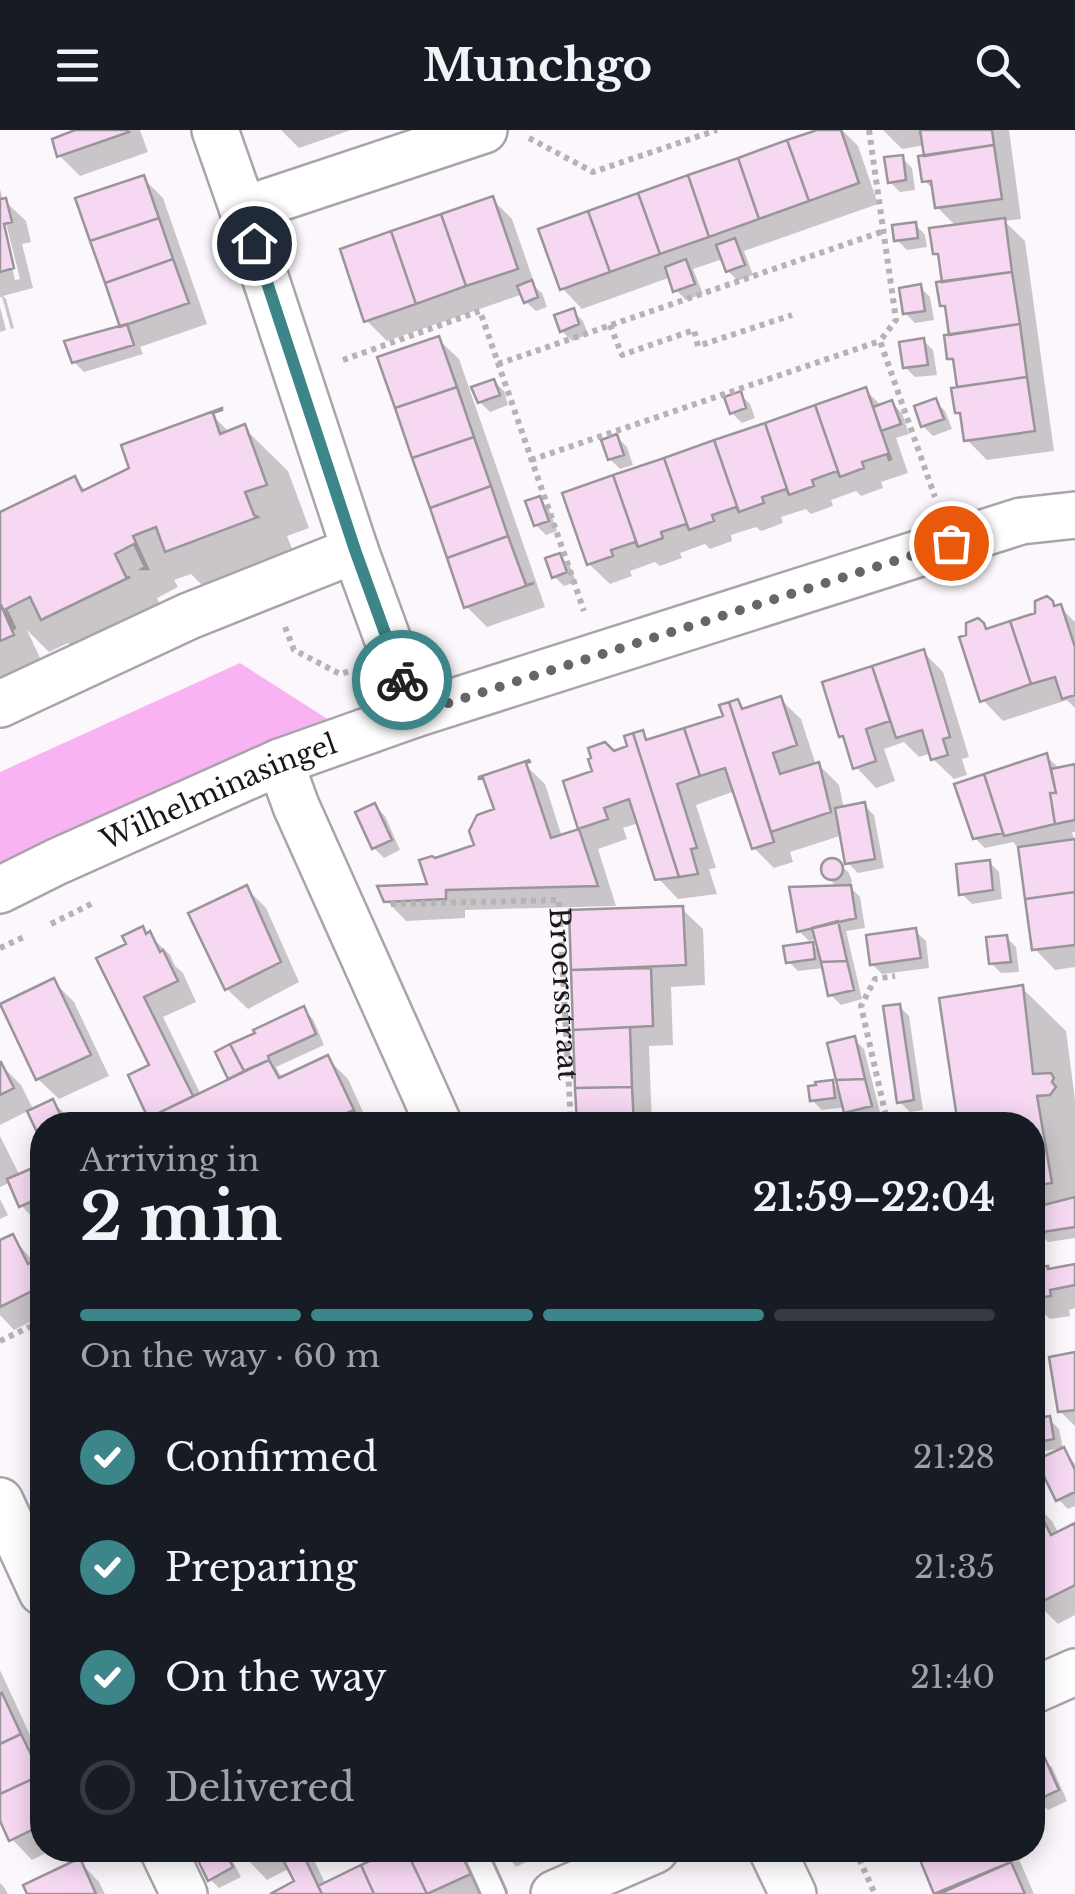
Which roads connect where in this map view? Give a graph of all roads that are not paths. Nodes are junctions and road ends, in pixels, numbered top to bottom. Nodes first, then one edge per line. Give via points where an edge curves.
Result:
1 (215, 130) edge
2 (484, 130) edge
3 (244, 210) junction
4 (1075, 515) edge
5 (355, 550) junction
6 (0, 704) edge
7 (414, 714) junction
8 (280, 762) junction
9 (0, 890) edge
10 (433, 1112) edge
11 (0, 1501) edge
12 (30, 1566) edge
13 (1075, 1672) edge
14 (1045, 1685) edge
15 (169, 1862) edge
16 (479, 1862) edge
17 (628, 1862) edge
18 (778, 1862) edge
19 (184, 1894) edge
20 (494, 1894) edge
21 (554, 1894) edge
22 (793, 1894) edge

1 - 3 street
2 - 3 street
3 - 5 street
4 - 7 street, Wilhelminasingel via 1020,521
5 - 6 street via 189,616
5 - 7 street
7 - 8 street, Wilhelminasingel
8 - 9 street, Wilhelminasingel
8 - 10 street
11 - 12 street
13 - 14 street
15 - 19 street
16 - 20 lane
17 - 21 street
18 - 22 street

